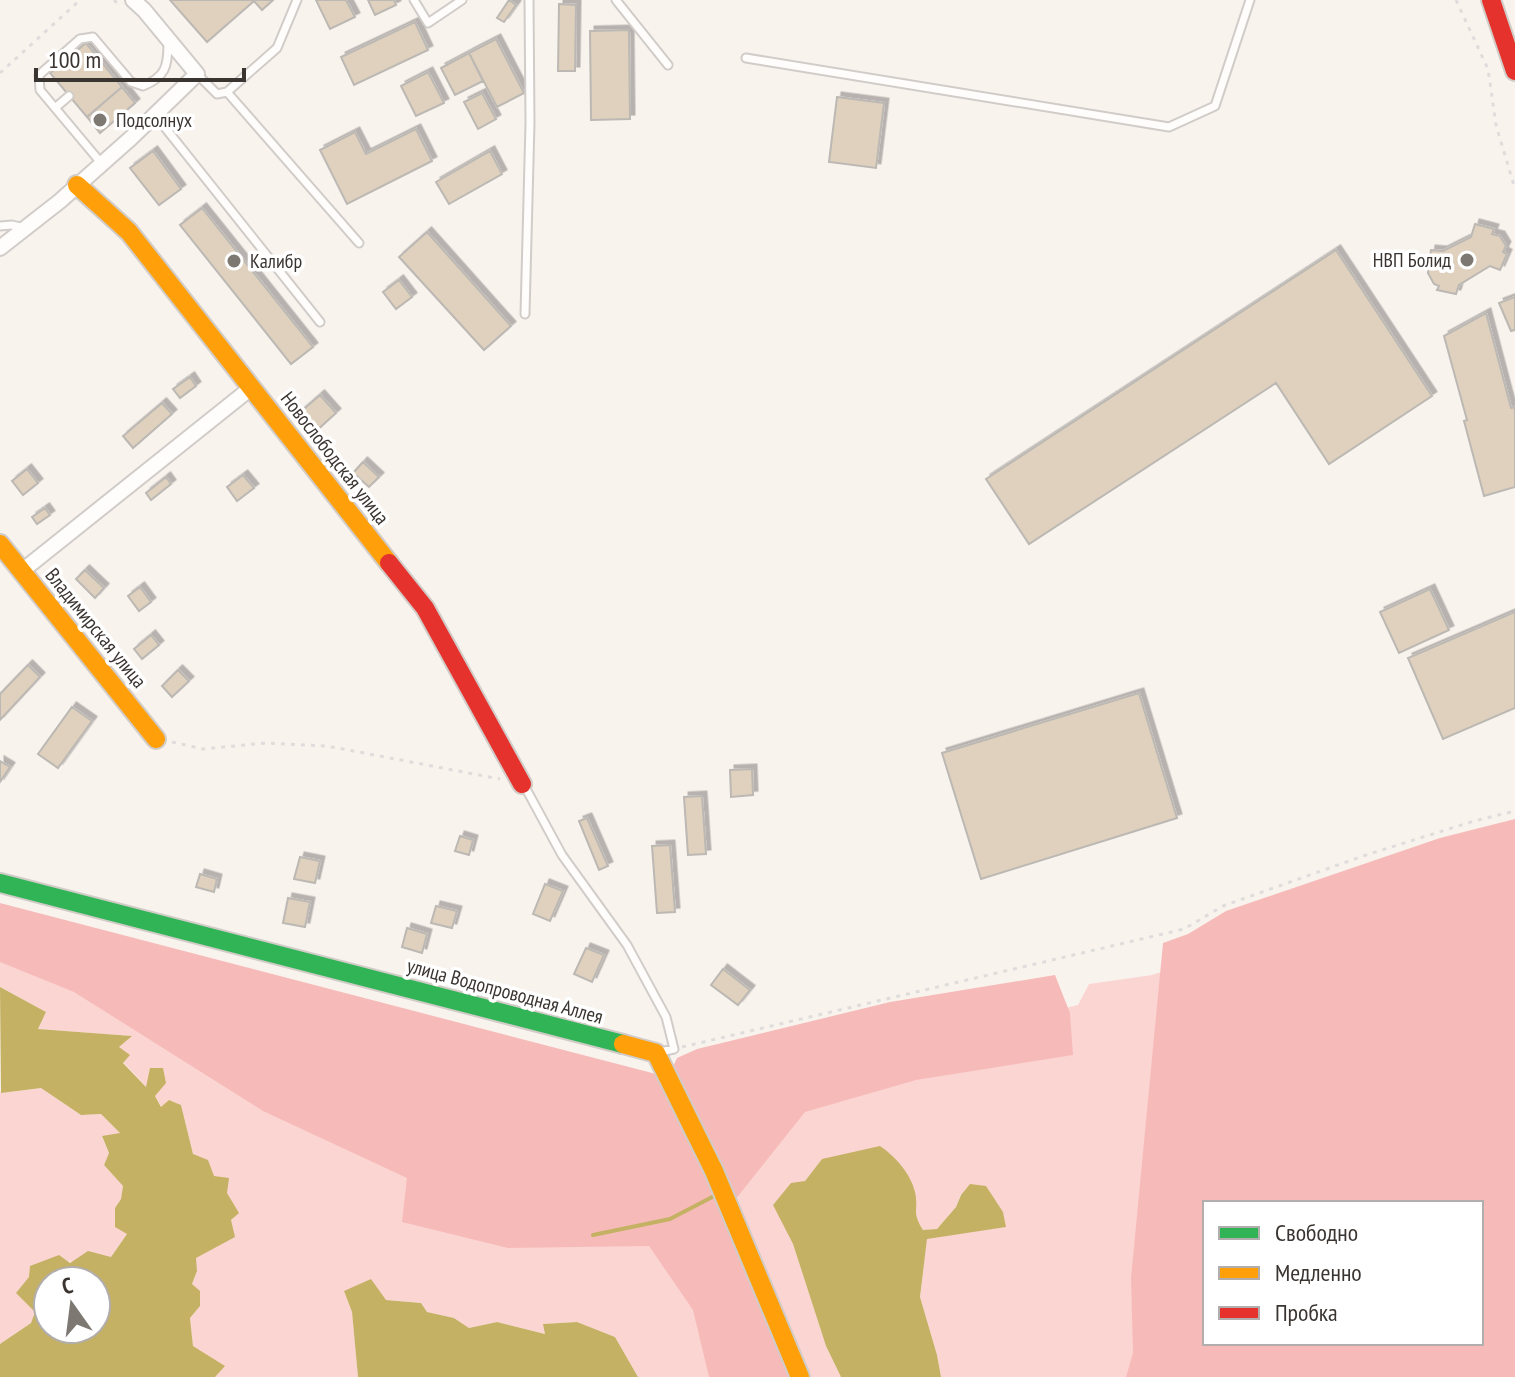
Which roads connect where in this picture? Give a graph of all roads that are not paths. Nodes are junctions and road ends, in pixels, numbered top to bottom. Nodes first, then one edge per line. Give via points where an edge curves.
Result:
1 (133, 0) edge
2 (297, 0) edge
3 (414, 0) edge
4 (462, 0) edge
5 (529, 0) edge
6 (616, 0) edge
7 (1250, 0) edge
8 (1491, 0) edge
9 (168, 38) junction
10 (746, 58) dead end
11 (112, 60) junction
12 (668, 65) dead end
13 (105, 66) dead end
14 (1515, 71) edge
15 (197, 74) junction
16 (227, 92) junction
17 (69, 96) dead end
18 (55, 108) junction
19 (155, 115) junction
20 (102, 164) junction
21 (77, 185) junction
22 (0, 226) edge
23 (26, 228) junction
24 (359, 243) dead end
25 (0, 248) edge
26 (525, 314) dead end
27 (320, 322) dead end
28 (251, 388) junction
29 (0, 544) edge
30 (22, 571) junction
31 (156, 739) road end
32 (522, 784) joint
33 (0, 883) edge
34 (665, 1051) junction
35 (800, 1377) edge

1 - 9 street
2 - 16 lane via 277,48
3 - 4 lane via 428,23
5 - 26 lane
6 - 12 lane
7 - 10 lane via 1215,106 1169,127
8 - 14 street
9 - 11 lane via 168,59 156,81 143,86 131,82
9 - 15 street
11 - 13 lane
11 - 18 lane via 93,37 80,39 39,75 40,90
15 - 16 lane via 217,94
15 - 19 street
16 - 24 lane
17 - 18 lane
18 - 20 lane
19 - 20 street
19 - 27 lane
20 - 21 street
21 - 23 street
21 - 28 street, Новослободская улица via 129,232
22 - 23 lane
23 - 25 street
28 - 30 street
28 - 32 street, Новослободская улица via 425,608
29 - 30 street, Владимирская улица
30 - 31 street, Владимирская улица
32 - 34 lane via 562,855 627,945 666,1017
33 - 34 street, улица Водопроводная Аллея
34 - 35 street

